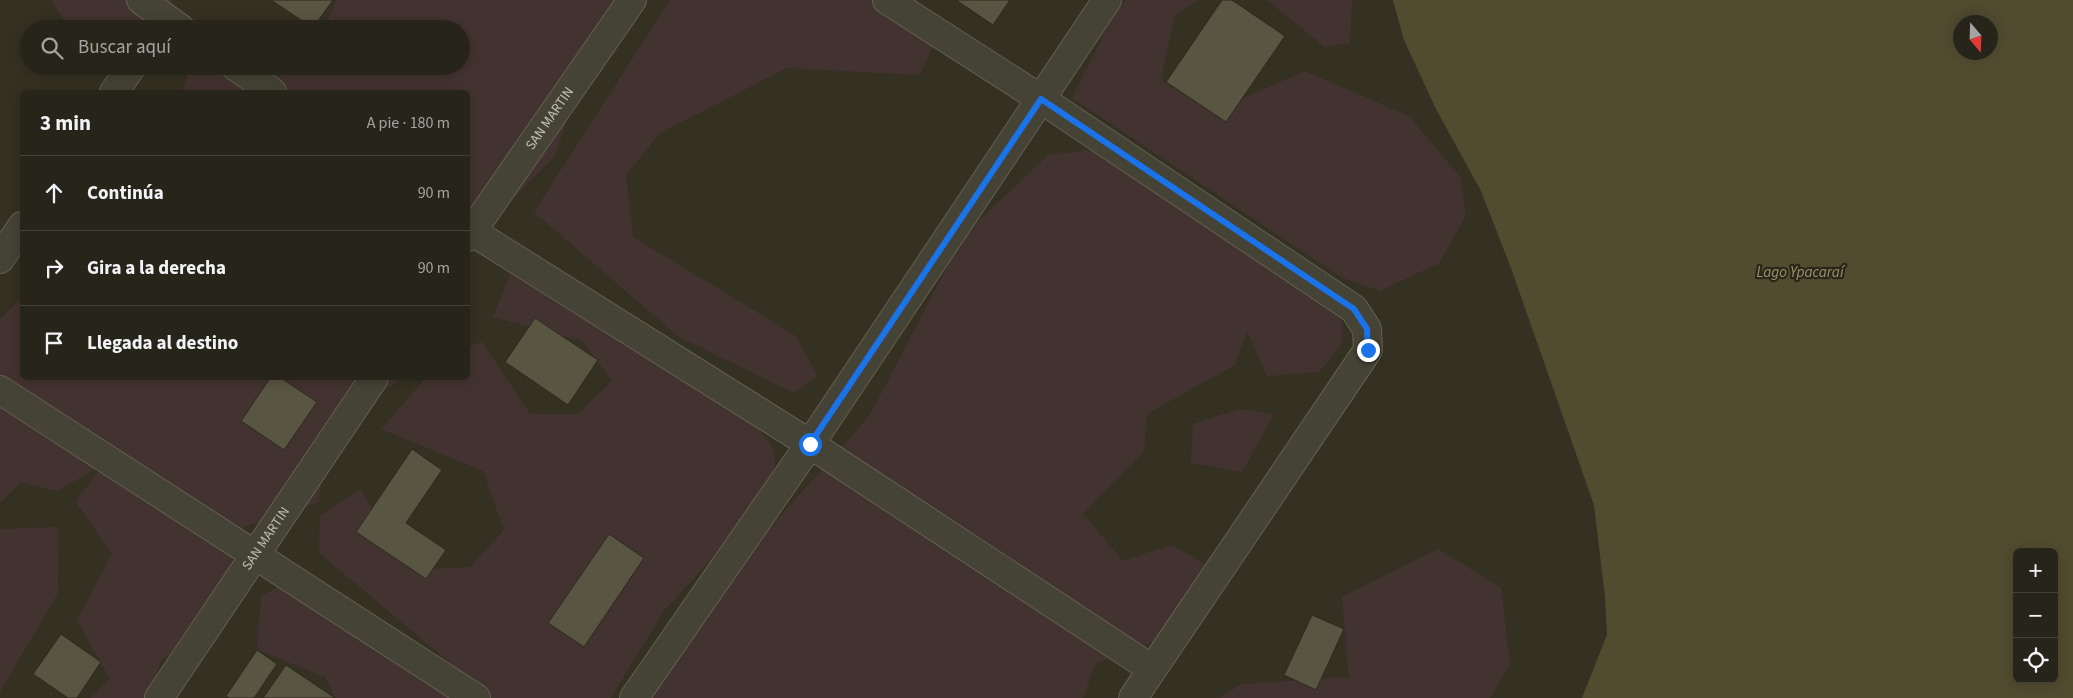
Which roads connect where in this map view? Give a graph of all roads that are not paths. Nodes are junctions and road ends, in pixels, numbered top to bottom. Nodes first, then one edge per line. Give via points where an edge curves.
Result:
1 (140, 0) edge
2 (632, 0) edge
3 (887, 0) edge
4 (1106, 0) edge
5 (170, 19) edge
6 (126, 75) edge
7 (248, 75) edge
8 (115, 90) edge
9 (269, 90) edge
10 (1041, 99) junction
11 (20, 229) edge
12 (470, 231) edge
13 (470, 233) edge
14 (0, 259) edge
15 (373, 380) edge
16 (0, 390) edge
17 (810, 444) junction
18 (256, 556) junction
19 (1152, 669) junction
20 (159, 698) edge
21 (476, 698) edge
22 (634, 698) edge
23 (1133, 698) edge

1 - 5 street
2 - 12 street, SAN MARTIN
3 - 10 street
4 - 10 street
6 - 8 street
7 - 9 street
10 - 17 street
10 - 19 street via 1354,309 1367,329 1368,350
11 - 14 street
13 - 17 street
15 - 18 street, SAN MARTIN
16 - 18 street
17 - 19 street
17 - 22 street
18 - 20 street, SAN MARTIN
18 - 21 street
19 - 23 street

